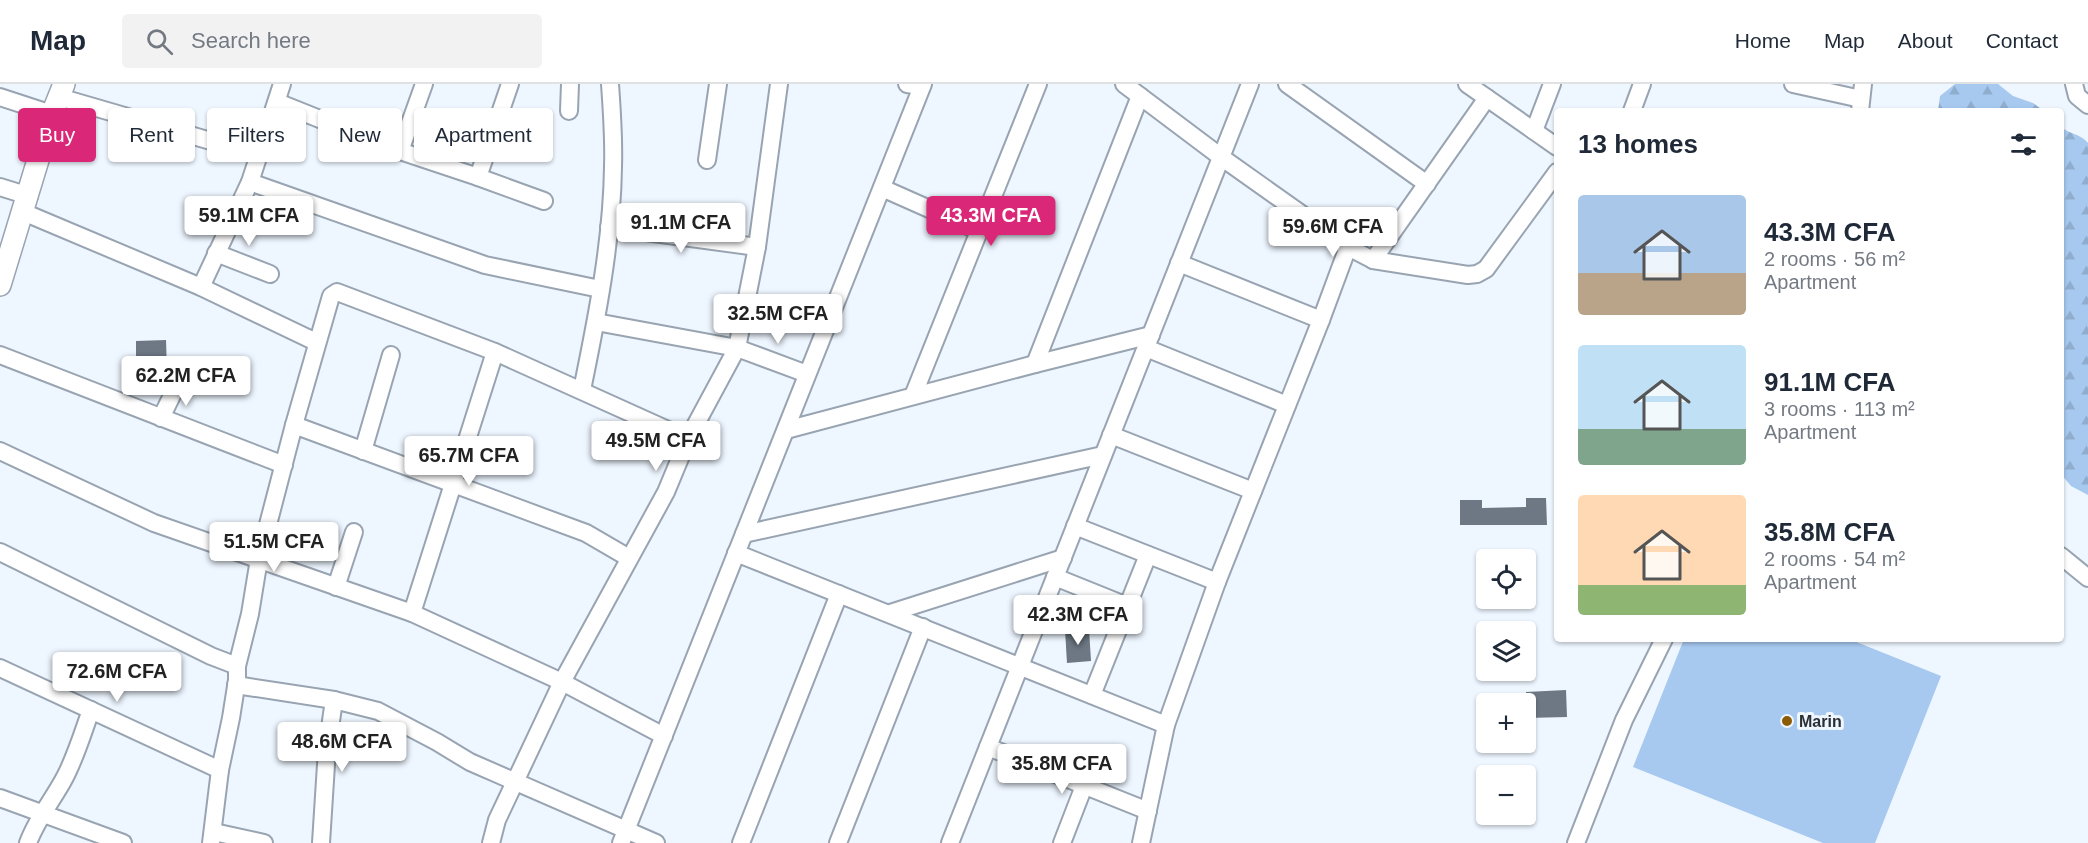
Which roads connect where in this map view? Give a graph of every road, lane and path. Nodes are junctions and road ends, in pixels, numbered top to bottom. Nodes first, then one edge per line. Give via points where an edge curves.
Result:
1 (282, 84) edge
2 (424, 84) edge
3 (510, 84) edge
4 (570, 84) edge
5 (610, 84) edge
6 (718, 84) edge
7 (779, 84) edge
8 (1038, 84) edge
9 (1124, 84) edge
10 (1250, 84) edge
11 (1287, 84) edge
12 (1467, 84) edge
13 (1552, 84) edge
14 (1642, 84) edge
15 (1793, 84) edge
16 (2074, 84) edge
17 (917, 85) edge
18 (1140, 96) junction
19 (0, 97) edge
20 (58, 98) edge
21 (1487, 98) junction
22 (1861, 98) edge
23 (277, 102) junction
24 (2088, 105) edge
25 (275, 108) edge
26 (1633, 108) edge
27 (569, 111) dead end
28 (318, 118) edge
29 (1534, 131) junction
30 (207, 140) edge
31 (402, 145) edge
32 (1554, 145) edge
33 (402, 152) edge
34 (1221, 157) junction
35 (707, 160) dead end
36 (257, 162) edge
37 (1554, 176) edge
38 (478, 177) junction
39 (250, 182) junction
40 (1427, 184) junction
41 (0, 187) edge
42 (882, 188) junction
43 (544, 201) dead end
44 (26, 204) junction
45 (609, 227) junction
46 (979, 231) junction
47 (757, 247) junction
48 (1348, 247) junction
49 (216, 253) junction
50 (1373, 260) junction
51 (1179, 263) junction
52 (270, 274) dead end
53 (0, 285) edge
54 (201, 287) junction
55 (600, 289) junction
56 (1321, 320) junction
57 (596, 321) junction
58 (316, 342) junction
59 (1148, 342) junction
60 (737, 348) junction
61 (495, 352) junction
62 (0, 355) edge
63 (391, 355) dead end
64 (1035, 364) junction
65 (807, 374) junction
66 (179, 381) dead end
67 (582, 390) junction
68 (913, 396) junction
69 (1287, 405) junction
70 (161, 418) junction
71 (294, 425) junction
72 (786, 430) junction
73 (1111, 435) junction
74 (688, 439) junction
75 (0, 451) edge
76 (363, 451) junction
77 (1103, 455) junction
78 (284, 465) junction
79 (452, 484) junction
80 (1253, 491) junction
81 (1076, 526) junction
82 (354, 532) dead end
83 (744, 534) junction
84 (0, 552) edge
85 (736, 553) junction
86 (1148, 555) junction
87 (629, 558) junction
88 (1063, 558) junction
89 (2064, 558) edge
90 (259, 559) junction
91 (2087, 577) edge
92 (1055, 578) junction
93 (1216, 582) junction
94 (336, 587) junction
95 (839, 594) junction
96 (1127, 606) junction
97 (412, 613) junction
98 (890, 613) junction
99 (923, 627) junction
100 (1663, 642) edge
101 (237, 666) junction
102 (1020, 666) junction
103 (0, 668) edge
104 (562, 682) junction
105 (236, 685) junction
106 (1092, 695) junction
107 (334, 700) junction
108 (91, 710) junction
109 (1166, 725) junction
110 (664, 736) junction
111 (988, 747) junction
112 (219, 770) junction
113 (516, 783) junction
114 (1084, 786) junction
115 (0, 798) edge
116 (1148, 811) junction
117 (41, 814) junction
118 (624, 837) edge
119 (212, 838) edge
120 (28, 843) edge
121 (123, 843) edge
122 (264, 843) edge
123 (321, 843) edge
124 (491, 843) edge
125 (657, 843) edge
126 (741, 843) edge
127 (838, 843) edge
128 (950, 843) edge
129 (1062, 843) edge
130 (1141, 843) edge
131 (1576, 843) edge

1 - 23 street
2 - 31 street
3 - 38 street
4 - 27 street
5 - 45 street via 613,168
6 - 35 street
7 - 47 street
8 - 46 street
9 - 18 street
10 - 34 street
11 - 40 street
12 - 21 street
13 - 29 street
14 - 26 street
15 - 22 street
16 - 24 street via 2077,96
17 - 42 street
18 - 34 street
18 - 64 street
19 - 20 street
20 - 30 street
20 - 44 street
21 - 29 street
21 - 40 street
23 - 25 street
23 - 28 street
29 - 32 street
33 - 38 street
34 - 48 street
34 - 51 street
36 - 39 street
37 - 50 street via 1486,269 1477,274
38 - 43 street
39 - 49 street
39 - 55 street via 486,265
40 - 50 street
41 - 44 street
42 - 46 street
42 - 65 street
44 - 53 street
44 - 54 street
45 - 47 street
45 - 55 street
46 - 68 street
47 - 60 street
48 - 50 street
48 - 56 street
49 - 52 street
49 - 54 street
51 - 56 street
51 - 59 street
54 - 58 street
55 - 57 street
56 - 69 street
57 - 60 street
57 - 67 street
58 - 61 street via 331,296 337,292
58 - 71 street
59 - 64 street
59 - 69 street
59 - 73 street
60 - 65 street
60 - 74 street
61 - 67 street
61 - 79 street
62 - 70 street
63 - 76 street
64 - 68 street
65 - 72 street
66 - 70 street
67 - 74 street
68 - 72 street
69 - 80 street
70 - 78 street
71 - 76 street
71 - 78 street
72 - 83 street
73 - 77 street
73 - 80 street
74 - 87 street via 666,492
75 - 90 street via 154,523
76 - 79 street
77 - 81 street
77 - 83 street
78 - 90 street
79 - 87 street via 586,533
79 - 97 street
80 - 93 street
81 - 86 street
81 - 88 street
82 - 94 street
83 - 85 street
84 - 101 street
85 - 95 street
85 - 110 street
86 - 93 street
86 - 96 street
87 - 104 street
88 - 92 street
88 - 98 street
89 - 91 street
90 - 94 street
90 - 101 street
92 - 96 street
92 - 102 street
93 - 109 street
94 - 97 street
95 - 98 street
95 - 126 street
96 - 106 street
97 - 104 street
98 - 99 street
99 - 102 street
99 - 127 street
100 - 131 street via 1624,720
101 - 105 street
102 - 106 street
102 - 111 street
103 - 108 street
104 - 110 street
104 - 113 street
105 - 107 street
105 - 112 street
106 - 109 street
107 - 113 street via 378,711
107 - 123 street
108 - 112 street
108 - 117 street via 65,776
109 - 116 street
110 - 118 street
111 - 114 street
111 - 128 street
112 - 119 street
113 - 118 street
113 - 124 street via 497,820
114 - 116 street
114 - 129 street
115 - 117 street
116 - 130 street
117 - 120 street
117 - 121 street
118 - 125 street
119 - 122 street

